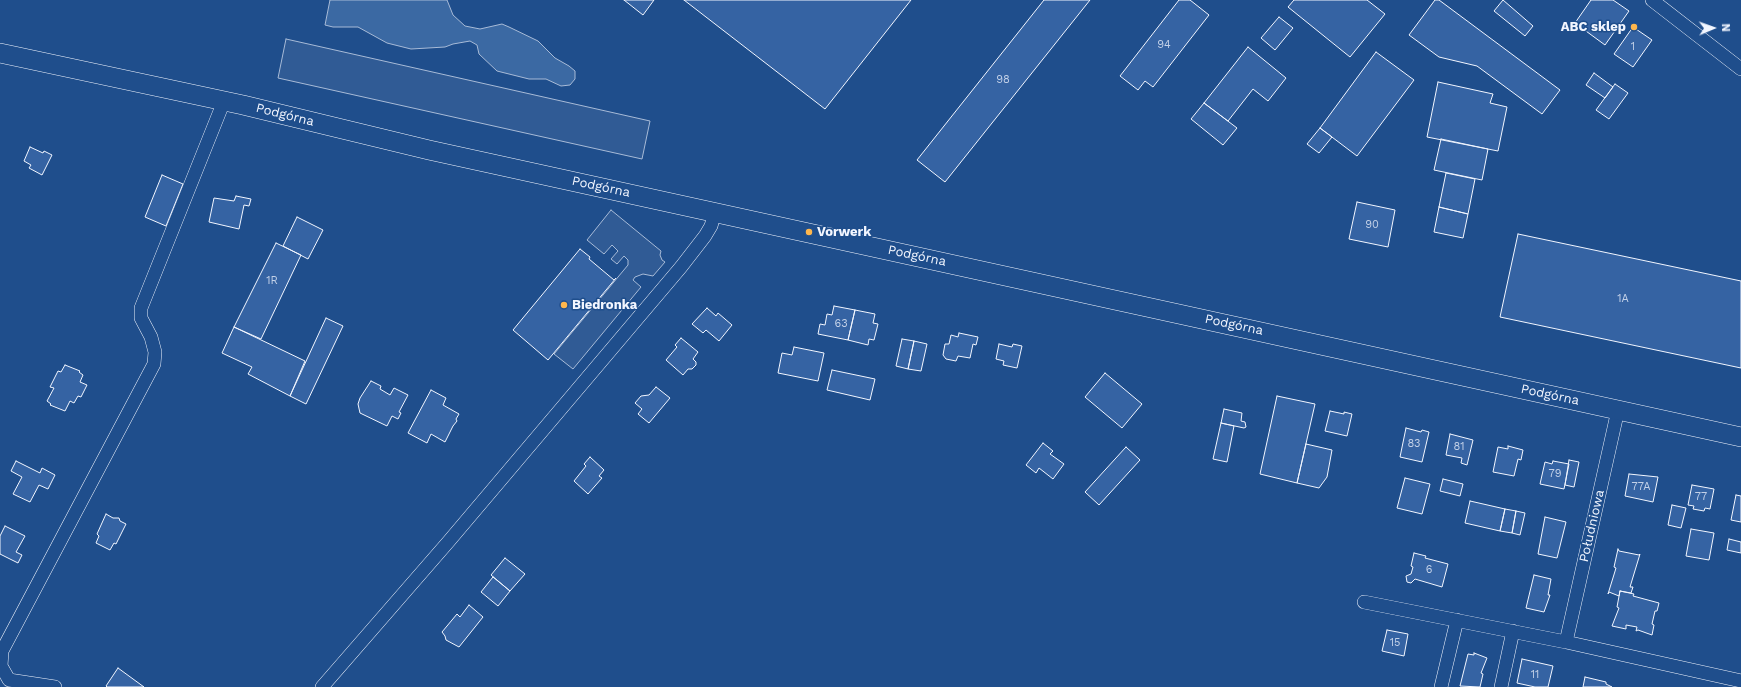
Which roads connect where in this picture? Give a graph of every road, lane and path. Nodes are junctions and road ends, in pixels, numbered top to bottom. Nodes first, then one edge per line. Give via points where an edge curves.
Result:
1 (1652, 0) edge
2 (0, 53) edge
3 (1741, 69) edge
4 (224, 101) junction
5 (715, 212) junction
6 (1618, 410) junction
7 (1741, 437) edge
8 (1364, 602) dead end
9 (1457, 620) junction
10 (1513, 631) junction
11 (1566, 642) junction
12 (1741, 681) edge
13 (55, 687) edge
14 (322, 687) edge
15 (1441, 687) edge
16 (1501, 687) edge

1 - 3 street
2 - 4 main road, Podgórna
4 - 5 main road, Podgórna via 429,150
4 - 13 street via 141,308 141,318 152,337 154,364 2,651 1,666 9,680
5 - 6 main road, Podgórna
5 - 14 street via 708,231 681,267
6 - 7 main road, Podgórna
6 - 11 street, Południowa
8 - 9 street
9 - 10 street
9 - 15 street
10 - 11 street
10 - 16 street
11 - 12 street

